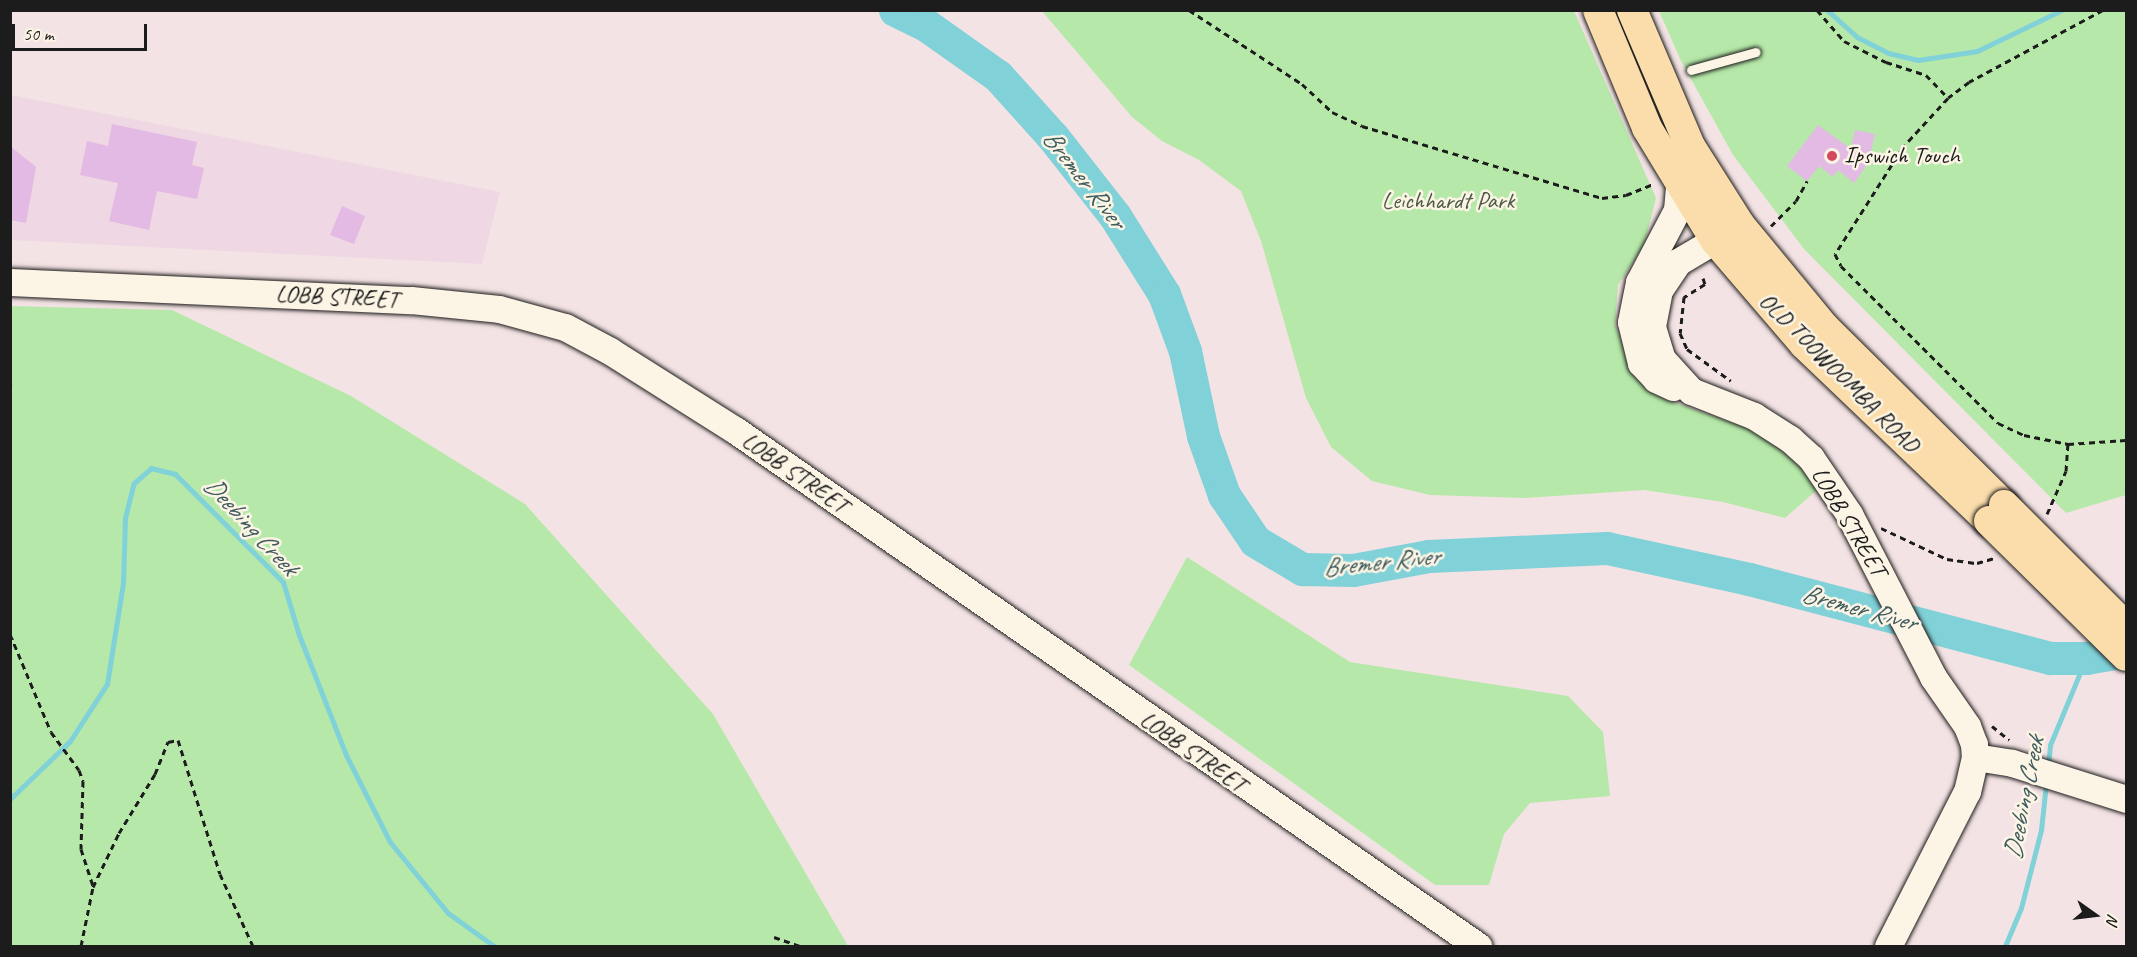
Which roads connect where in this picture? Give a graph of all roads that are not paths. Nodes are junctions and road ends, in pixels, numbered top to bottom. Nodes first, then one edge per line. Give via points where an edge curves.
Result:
1 (1598, 10) edge
2 (1632, 10) edge
3 (1756, 52) dead end
4 (1691, 70) dead end
5 (1666, 185) junction
6 (1751, 222) junction
7 (1715, 240) junction
8 (10, 282) edge
9 (1705, 397) junction
10 (1996, 513) junction
11 (2127, 627) edge
12 (2127, 656) edge
13 (1975, 757) junction
14 (2127, 799) edge
15 (1478, 946) edge
16 (1888, 946) edge

1 - 5 main road, OLD TOOWOOMBA ROAD
2 - 6 main road, OLD TOOWOOMBA ROAD via 1690,146
3 - 4 lane
5 - 7 main road, OLD TOOWOOMBA ROAD
5 - 9 main road via 1675,215 1636,291 1632,331 1638,357 1650,374 1668,385
6 - 7 main road
6 - 10 main road, OLD TOOWOOMBA ROAD via 1825,328
7 - 9 main road, LOBB STREET via 1672,268 1659,290 1652,318 1655,344 1666,366 1684,386
7 - 10 main road, OLD TOOWOOMBA ROAD via 1804,344
8 - 15 main road, LOBB STREET via 454,304 521,313 572,330 735,430
9 - 13 main road, LOBB STREET via 1754,416 1798,446 1834,487 1933,677 1967,726
10 - 11 main road, OLD TOOWOOMBA ROAD, bridge
10 - 12 main road, OLD TOOWOOMBA ROAD, bridge
13 - 14 main road via 2012,763
13 - 16 main road, LOBB STREET via 1967,790

